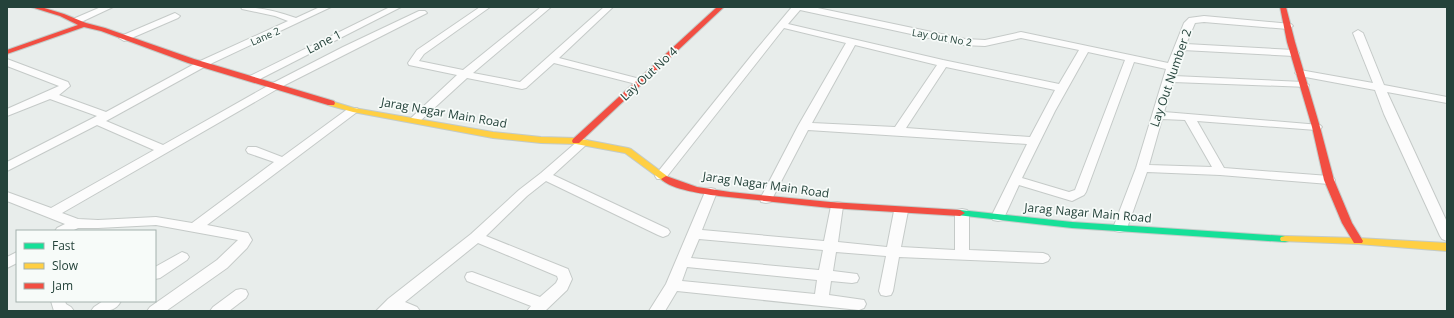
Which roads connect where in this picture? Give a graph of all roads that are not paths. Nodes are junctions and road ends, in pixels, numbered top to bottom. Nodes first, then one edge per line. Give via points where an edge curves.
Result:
1 (34, 7) edge
2 (108, 7) edge
3 (245, 7) edge
4 (272, 7) edge
5 (327, 7) edge
6 (397, 7) edge
7 (486, 7) edge
8 (547, 7) edge
9 (609, 7) edge
10 (721, 7) edge
11 (798, 7) edge
12 (1284, 7) edge
13 (263, 11) junction
14 (422, 13) dead end
15 (175, 16) dead end
16 (296, 21) junction
17 (80, 23) junction
18 (781, 25) junction
19 (1288, 26) junction
20 (1358, 33) dead end
21 (124, 38) junction
22 (852, 42) junction
23 (1181, 47) junction
24 (1085, 49) junction
25 (7, 52) edge
26 (1294, 53) junction
27 (551, 59) junction
28 (1130, 59) junction
29 (7, 62) edge
30 (943, 63) junction
31 (202, 64) junction
32 (1172, 67) junction
33 (1300, 73) junction
34 (465, 74) junction
35 (252, 79) junction
36 (1168, 79) junction
37 (640, 82) junction
38 (1304, 85) junction
39 (276, 86) junction
40 (1061, 88) junction
41 (1381, 88) junction
42 (50, 95) junction
43 (1447, 100) edge
44 (353, 110) junction
45 (7, 113) edge
46 (1157, 115) junction
47 (107, 116) junction
48 (1189, 117) junction
49 (415, 120) junction
50 (96, 121) junction
51 (804, 126) junction
52 (1316, 127) junction
53 (898, 131) junction
54 (1033, 140) junction
55 (580, 141) junction
56 (163, 149) junction
57 (252, 150) dead end
58 (282, 161) junction
59 (7, 167) edge
60 (1142, 168) junction
61 (1220, 170) junction
62 (545, 176) junction
63 (660, 176) junction
64 (1015, 180) junction
65 (1329, 180) junction
66 (711, 192) junction
67 (7, 196) edge
68 (766, 199) junction
69 (838, 206) junction
70 (901, 211) junction
71 (52, 213) junction
72 (962, 213) junction
73 (998, 217) junction
74 (76, 223) junction
75 (194, 228) junction
76 (1120, 228) junction
77 (64, 230) edge
78 (663, 232) dead end
79 (694, 234) junction
80 (1447, 236) edge
81 (476, 237) junction
82 (1358, 241) junction
83 (830, 246) junction
84 (1447, 247) edge
85 (894, 252) junction
86 (962, 255) junction
87 (182, 257) dead end
88 (16, 258) edge
89 (1043, 258) dead end
90 (683, 262) junction
91 (7, 263) edge
92 (156, 273) edge
93 (826, 275) junction
94 (472, 277) dead end
95 (852, 278) dead end
96 (673, 285) junction
97 (886, 291) dead end
98 (241, 294) dead end
99 (821, 300) junction
100 (58, 302) edge
101 (112, 302) edge
102 (859, 304) dead end
103 (388, 307) edge
104 (539, 307) edge
105 (66, 311) edge
106 (99, 311) edge
107 (155, 311) edge
108 (218, 311) edge
109 (412, 311) edge
110 (657, 311) edge

1 - 17 main road, Jarag Nagar Main Road
2 - 17 street
3 - 13 street
4 - 13 street
5 - 16 street, Lane 2
6 - 35 street, Lane 1
7 - 34 street via 420,52 413,63
8 - 34 street
9 - 27 street
10 - 37 main road, Lay Out No 4
11 - 18 street
11 - 24 street, Lay Out No 2 via 962,42 977,44 1021,35
12 - 19 main road
13 - 16 street
14 - 39 street
15 - 21 street
16 - 31 street, Lane 2
17 - 21 main road, Jarag Nagar Main Road
17 - 25 main road
18 - 22 street
18 - 63 street
19 - 23 street, Lay Out Number 2 via 1192,20
19 - 26 main road
20 - 41 street
21 - 31 main road, Jarag Nagar Main Road
22 - 30 street
22 - 51 street
23 - 26 street
23 - 32 street, Lay Out Number 2
24 - 28 street, Lay Out No 2
24 - 40 street
26 - 33 main road
27 - 34 street via 522,86
27 - 37 street
28 - 32 street, Lay Out No 2
28 - 64 street via 1080,192 1072,197 1066,196
29 - 42 street via 66,86
30 - 40 street
30 - 53 street
31 - 35 main road, Jarag Nagar Main Road
31 - 47 street, Lane 2
32 - 36 street, Lay Out Number 2
33 - 38 main road
33 - 41 street
34 - 49 street
35 - 39 main road, Jarag Nagar Main Road
36 - 38 street
36 - 46 street, Lay Out Number 2
37 - 55 main road, Lay Out No 4
38 - 52 main road
39 - 44 main road, Jarag Nagar Main Road
39 - 56 street
40 - 54 street
41 - 43 street
41 - 80 street via 1390,114
42 - 45 street
42 - 47 street
44 - 49 main road, Jarag Nagar Main Road
44 - 58 street
46 - 48 street
46 - 60 street, Lay Out Number 2
47 - 50 street, Lane 2
48 - 52 street
48 - 61 street
49 - 55 main road, Jarag Nagar Main Road via 492,135
50 - 56 street
50 - 59 street, Lane 2
51 - 53 street
51 - 68 street
52 - 65 main road
53 - 54 street
54 - 64 street
55 - 62 street
55 - 63 main road, Jarag Nagar Main Road via 628,151
56 - 71 street
57 - 58 street
58 - 75 street
60 - 61 street
60 - 76 street, Lay Out Number 2
61 - 65 street
62 - 78 street
62 - 81 street
63 - 66 main road, Jarag Nagar Main Road
64 - 73 street
65 - 82 main road via 1347,223
66 - 68 main road, Jarag Nagar Main Road
66 - 79 street
67 - 71 street
68 - 69 main road, Jarag Nagar Main Road
69 - 70 main road, Jarag Nagar Main Road
69 - 83 street
70 - 72 main road, Jarag Nagar Main Road
70 - 85 street
71 - 74 street
72 - 73 main road, Jarag Nagar Main Road
72 - 86 street
73 - 76 main road, Jarag Nagar Main Road
74 - 75 street via 156,221
74 - 77 street
75 - 107 street via 236,234 243,236 245,240 226,261
76 - 82 main road, Jarag Nagar Main Road via 1278,239
79 - 83 street
79 - 90 street
81 - 103 street
81 - 104 street via 563,273 565,280 562,286
82 - 84 main road, Jarag Nagar Main Road
83 - 85 street
83 - 93 street
85 - 86 street
85 - 97 street
86 - 89 street
87 - 92 street
88 - 91 street
90 - 93 street
90 - 96 street
93 - 95 street
93 - 99 street
94 - 104 street
96 - 99 street
96 - 110 street
98 - 108 street
99 - 102 street
100 - 105 street via 59,307
101 - 106 street
103 - 109 street

